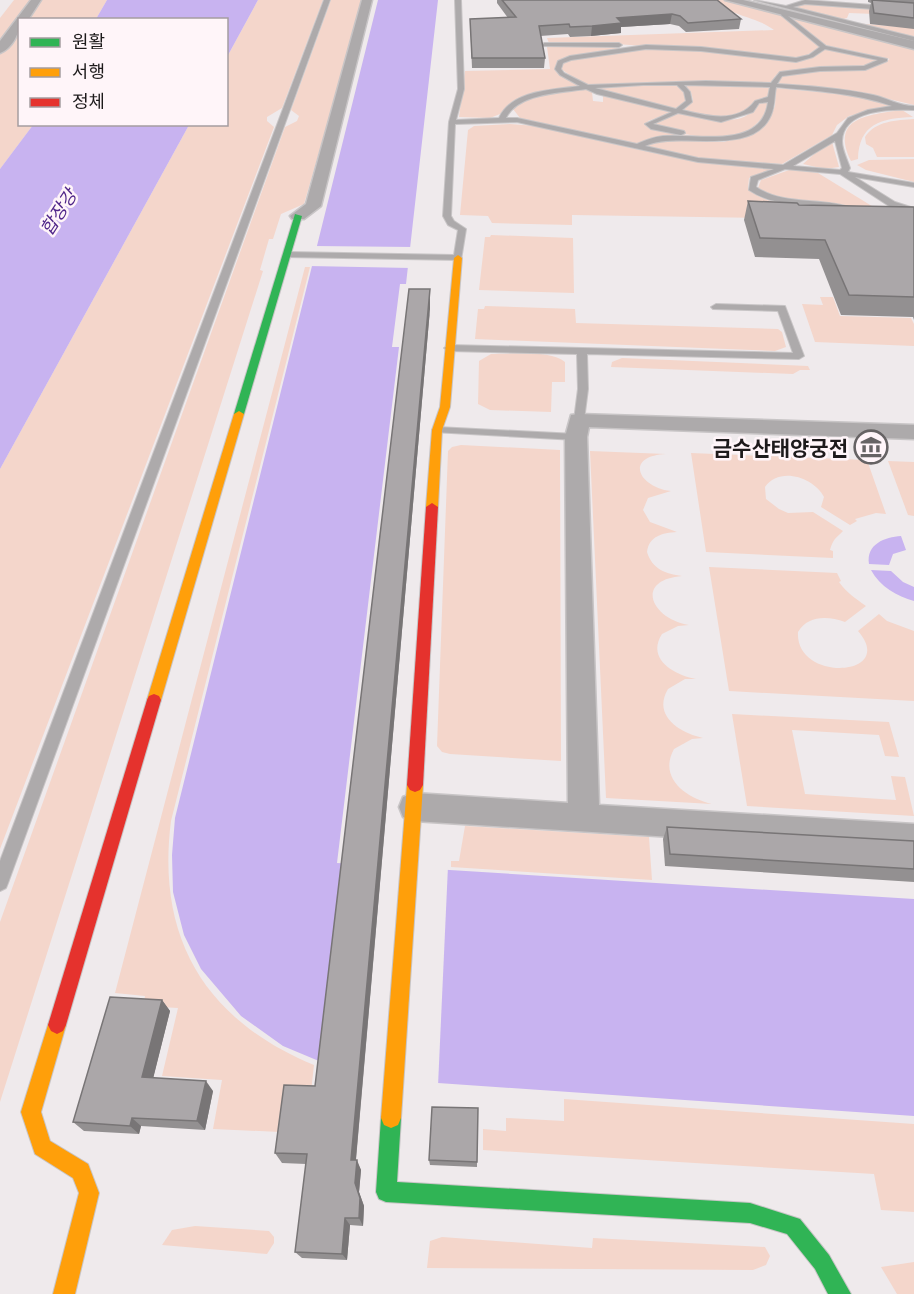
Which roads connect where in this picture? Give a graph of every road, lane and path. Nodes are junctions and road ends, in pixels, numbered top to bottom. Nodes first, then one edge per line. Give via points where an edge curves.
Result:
1 (36, 0) edge
2 (327, 0) edge
3 (367, 0) edge
4 (458, 0) edge
5 (730, 0) edge
6 (757, 0) edge
7 (914, 10) edge
8 (782, 11) junction
9 (23, 18) edge
10 (18, 25) edge
11 (914, 39) edge
12 (544, 45) edge
13 (914, 45) edge
14 (824, 46) junction
15 (633, 48) junction
16 (0, 49) edge
17 (679, 83) junction
18 (773, 86) junction
19 (586, 87) junction
20 (770, 99) junction
21 (902, 108) junction
22 (914, 108) edge
23 (677, 111) junction
24 (502, 118) junction
25 (452, 122) junction
26 (839, 135) junction
27 (711, 141) junction
28 (639, 146) junction
29 (787, 166) junction
30 (842, 172) junction
31 (914, 185) edge
32 (914, 211) edge
33 (298, 216) joint
34 (847, 219) edge
35 (288, 255) junction
36 (458, 258) junction
37 (716, 307) dead end
38 (449, 348) junction
39 (582, 351) junction
40 (577, 428) junction
41 (437, 430) junction
42 (914, 432) edge
43 (414, 807) junction
44 (584, 815) junction
45 (914, 838) edge
46 (0, 883) edge
47 (64, 1294) edge
48 (840, 1294) edge

1 - 9 street
2 - 46 lane
3 - 33 street via 312,206
4 - 25 lane via 461,89
5 - 8 street
6 - 8 lane
7 - 8 lane via 805,2
8 - 11 lane
8 - 13 street
8 - 14 lane
10 - 16 street
12 - 15 lane
14 - 15 lane via 811,56 796,60 701,49
14 - 18 lane via 885,60 865,68 784,73 777,76
15 - 19 lane via 560,62 558,69 562,74
17 - 18 lane
17 - 19 lane
17 - 23 lane via 689,102
18 - 20 lane
18 - 21 lane via 871,96
19 - 23 lane via 599,96
19 - 24 lane via 518,101
20 - 23 lane via 725,120
20 - 27 lane via 771,111 755,128 731,139
21 - 22 lane
21 - 26 lane via 853,117
23 - 27 lane via 649,122 649,126
24 - 25 lane
24 - 28 lane
25 - 36 lane via 447,216 462,229
26 - 29 lane
26 - 30 lane via 838,147 846,168
27 - 28 lane via 655,140
28 - 29 lane via 728,164
29 - 30 lane
29 - 34 lane via 754,179 752,188 770,198 843,207 850,210
30 - 31 lane
30 - 32 lane via 892,204
33 - 35 street
35 - 36 lane
35 - 47 street via 31,1112 42,1147 81,1171 89,1193
36 - 38 street
37 - 39 lane via 782,308 799,356
38 - 39 lane
38 - 41 street via 445,408
39 - 40 lane via 584,389
40 - 41 lane
40 - 42 street
40 - 44 street
41 - 43 street
43 - 44 street
43 - 48 street via 386,1192 750,1213 793,1226 822,1262
44 - 45 street

